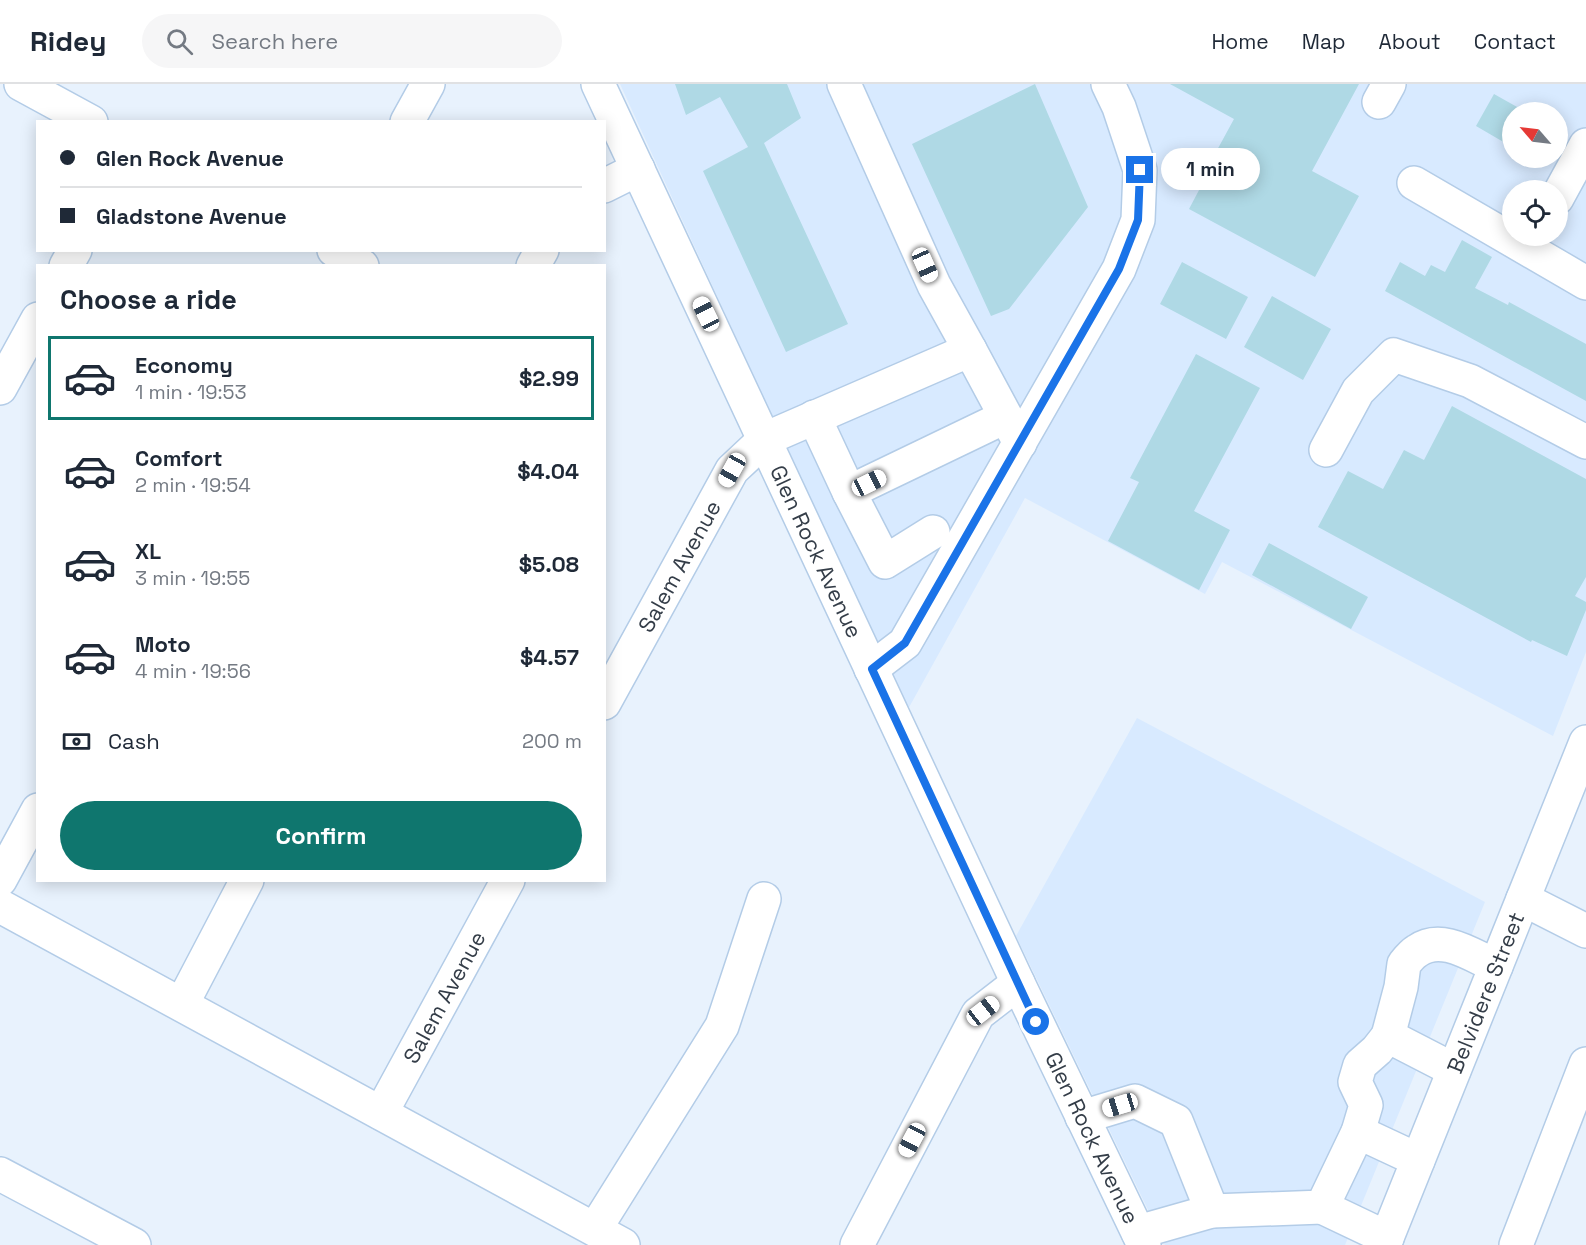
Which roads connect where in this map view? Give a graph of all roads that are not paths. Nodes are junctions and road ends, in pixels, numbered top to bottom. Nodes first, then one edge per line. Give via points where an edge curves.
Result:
1 (21, 84) edge
2 (428, 84) edge
3 (598, 84) edge
4 (844, 84) edge
5 (1108, 84) edge
6 (87, 120) edge
7 (408, 120) edge
8 (1584, 153) edge
9 (638, 169) junction
10 (1568, 180) edge
11 (1414, 183) dead end
12 (606, 185) edge
13 (1502, 227) edge
14 (1538, 246) edge
15 (1586, 283) edge
16 (36, 323) edge
17 (970, 350) junction
18 (0, 388) edge
19 (814, 417) junction
20 (1013, 430) junction
21 (765, 439) junction
22 (1586, 442) edge
23 (1326, 450) dead end
24 (849, 492) junction
25 (933, 532) dead end
26 (872, 669) junction
27 (606, 699) edge
28 (1586, 742) edge
29 (36, 814) edge
30 (0, 880) edge
31 (246, 882) edge
32 (507, 882) edge
33 (1523, 898) junction
34 (764, 899) dead end
35 (0, 906) edge
36 (1586, 931) edge
37 (1496, 966) junction
38 (1018, 983) junction
39 (182, 1004) junction
40 (1388, 1036) junction
41 (1586, 1064) edge
42 (1454, 1070) junction
43 (381, 1113) junction
44 (1082, 1117) junction
45 (1358, 1132) junction
46 (1418, 1160) junction
47 (0, 1174) edge
48 (1322, 1207) junction
49 (1212, 1211) junction
50 (595, 1230) junction
51 (1141, 1239) edge
52 (1385, 1242) edge
53 (134, 1245) edge
54 (623, 1245) edge
55 (857, 1245) edge
56 (1516, 1245) edge

1 - 6 street
2 - 7 street
3 - 9 street, Glen Rock Avenue
4 - 17 street via 934,285
5 - 20 street via 1140,170 1138,220 1119,269
8 - 10 street
9 - 12 street
9 - 21 street, Glen Rock Avenue
11 - 13 street
14 - 15 street
16 - 18 street
17 - 19 street, Salem Avenue
17 - 20 street
19 - 21 street, Salem Avenue
19 - 24 street
20 - 24 street
20 - 26 street via 905,643
21 - 26 street, Glen Rock Avenue
21 - 27 street, Salem Avenue via 732,470
22 - 23 street via 1470,381 1394,355 1358,391
24 - 25 street via 885,562
26 - 38 street, Glen Rock Avenue
28 - 33 street, Belvidere Street
29 - 30 street
31 - 39 street
32 - 43 street, Salem Avenue
33 - 36 street
33 - 37 street, Belvidere Street
34 - 50 street via 722,1026
35 - 39 street
37 - 40 street via 1445,944 1418,950 1404,963
37 - 42 street, Belvidere Street
38 - 44 street, Glen Rock Avenue
38 - 55 street via 978,1014
39 - 43 street
40 - 42 street
40 - 45 street via 1360,1065 1355,1082 1366,1105
41 - 56 street
42 - 46 street, Belvidere Street
43 - 50 street
44 - 49 street via 1135,1101 1176,1120
44 - 51 street, Glen Rock Avenue
45 - 46 street
45 - 48 street
46 - 52 street, Belvidere Street
47 - 53 street
48 - 49 street
48 - 52 street
49 - 51 street
50 - 54 street

